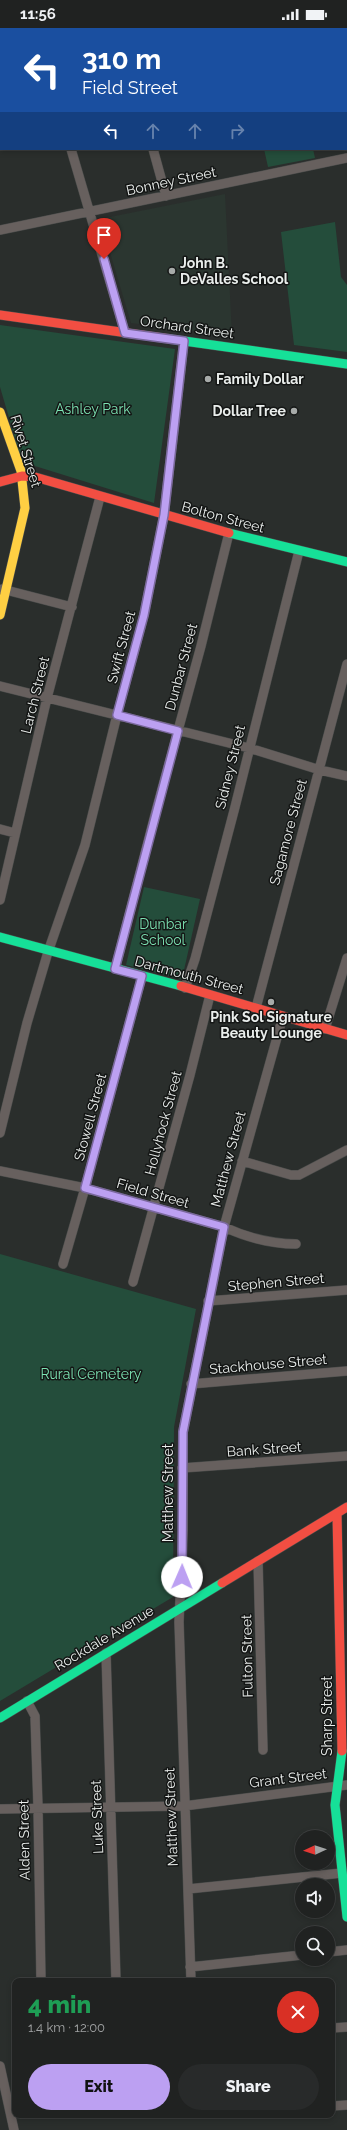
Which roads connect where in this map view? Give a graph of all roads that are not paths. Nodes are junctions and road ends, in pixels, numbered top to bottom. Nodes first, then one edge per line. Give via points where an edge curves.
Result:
1 (71, 150) edge
2 (153, 150) edge
3 (347, 158) edge
4 (166, 196) junction
5 (89, 212) junction
6 (0, 230) edge
7 (0, 315) edge
8 (125, 333) junction
9 (184, 341) junction
10 (347, 364) edge
11 (0, 412) edge
12 (22, 476) junction
13 (0, 482) edge
14 (100, 497) junction
15 (164, 515) junction
16 (229, 533) junction
17 (299, 551) junction
18 (347, 562) edge
19 (3, 589) edge
20 (72, 607) junction
21 (0, 615) edge
22 (347, 664) edge
23 (0, 686) edge
24 (48, 698) junction
25 (117, 715) junction
26 (178, 731) junction
27 (249, 748) junction
28 (320, 770) junction
29 (347, 776) edge
30 (0, 829) edge
31 (15, 833) junction
32 (0, 900) edge
33 (0, 937) edge
34 (48, 952) junction
35 (347, 958) edge
36 (115, 969) junction
37 (142, 976) junction
38 (185, 988) junction
39 (210, 995) junction
40 (256, 1008) junction
41 (283, 1016) junction
42 (325, 1029) junction
43 (347, 1036) edge
44 (0, 1133) edge
45 (347, 1150) edge
46 (242, 1161) junction
47 (0, 1171) edge
48 (85, 1188) junction
49 (154, 1208) junction
50 (224, 1227) junction
51 (296, 1244) dead end
52 (63, 1264) dead end
53 (133, 1282) dead end
54 (347, 1290) edge
55 (208, 1301) junction
56 (347, 1371) edge
57 (191, 1384) junction
58 (347, 1456) edge
59 (182, 1468) junction
60 (347, 1507) edge
61 (337, 1514) junction
62 (258, 1561) junction
63 (180, 1608) junction
64 (106, 1653) junction
65 (27, 1701) junction
66 (0, 1718) edge
67 (263, 1750) dead end
68 (347, 1786) edge
69 (337, 1787) junction
70 (184, 1806) junction
71 (38, 1807) junction
72 (110, 1808) junction
73 (0, 1809) edge
74 (342, 1873) junction
75 (188, 1889) junction
76 (347, 1917) edge
77 (347, 1950) edge
78 (335, 1951) edge
79 (295, 1956) edge
80 (190, 1967) junction
81 (40, 1978) edge
82 (116, 1978) edge
83 (191, 1978) edge
84 (347, 2027) edge
85 (335, 2028) edge
86 (0, 2066) edge
87 (347, 2105) edge
88 (335, 2106) edge
89 (14, 2130) edge

1 - 5 street
2 - 4 street
3 - 4 street, Bonney Street
4 - 5 street, Bonney Street
5 - 6 street, Bonney Street
5 - 8 street
7 - 8 street, Orchard Street
8 - 9 street, Orchard Street
9 - 10 street, Orchard Street
9 - 15 street, Swift Street
11 - 12 street, Rivet Street
12 - 13 street, Bolton Street
12 - 14 street, Bolton Street via 52,481
12 - 19 street, Rivet Street via 25,508
14 - 15 street, Bolton Street
14 - 20 street, Larch Street
15 - 16 street, Bolton Street
15 - 25 street, Swift Street via 144,615
16 - 17 street, Bolton Street
16 - 26 street, Dunbar Street
17 - 18 street, Bolton Street
17 - 27 street, Sidney Street
19 - 20 street
19 - 21 street, Rivet Street
20 - 24 street, Larch Street
22 - 28 street, Sagamore Street
23 - 24 street
24 - 25 street
24 - 31 street, Larch Street
25 - 26 street
25 - 34 street, Swift Street via 85,845
26 - 27 street
26 - 36 street, Dunbar Street
27 - 28 street
27 - 38 street, Sidney Street
28 - 29 street
28 - 40 street, Sagamore Street
30 - 31 street
31 - 32 street, Larch Street
33 - 34 street, Dartmouth Street
34 - 36 street, Dartmouth Street
34 - 44 street, Swift Street via 27,1023
35 - 42 street
36 - 37 street, Dartmouth Street
37 - 38 street, Dartmouth Street
37 - 48 street, Stowell Street
38 - 39 street, Dartmouth Street
39 - 40 street, Dartmouth Street
39 - 49 street, Hollyhock Street
40 - 41 street, Dartmouth Street
41 - 42 street, Dartmouth Street
41 - 46 street, Matthew Street
42 - 43 street, Dartmouth Street
45 - 46 street via 299,1175
46 - 50 street, Matthew Street
47 - 48 street, Field Street
48 - 49 street, Field Street
48 - 52 street, Stowell Street
49 - 50 street, Field Street
49 - 53 street, Hollyhock Street
50 - 51 street, Field Street via 245,1236 276,1244
50 - 55 street, Matthew Street
54 - 55 street, Stephen Street
55 - 57 street, Matthew Street
56 - 57 street, Stackhouse Street
57 - 59 street, Matthew Street via 183,1432
58 - 59 street, Bank Street
59 - 63 street, Matthew Street
60 - 61 street, Rockdale Avenue
61 - 62 street, Rockdale Avenue
61 - 69 street, Sharp Street via 343,1745
62 - 63 street, Rockdale Avenue
62 - 67 street, Fulton Street
63 - 64 street, Rockdale Avenue
63 - 70 street, Matthew Street
64 - 65 street, Rockdale Avenue
64 - 72 street, Luke Street
65 - 66 street, Rockdale Avenue
65 - 71 street, Alden Street via 35,1716
68 - 69 street, Grant Street
69 - 70 street, Grant Street
69 - 74 street, Sharp Street via 335,1805
70 - 72 street, Grant Street
70 - 75 street, Matthew Street
71 - 72 street, Grant Street
71 - 73 street, Grant Street
71 - 81 street, Alden Street
72 - 82 street, Luke Street
74 - 75 street
74 - 76 street, Sharp Street
75 - 80 street, Matthew Street
77 - 78 street
79 - 80 street
80 - 83 street, Matthew Street
84 - 85 street
86 - 89 street
87 - 88 street

